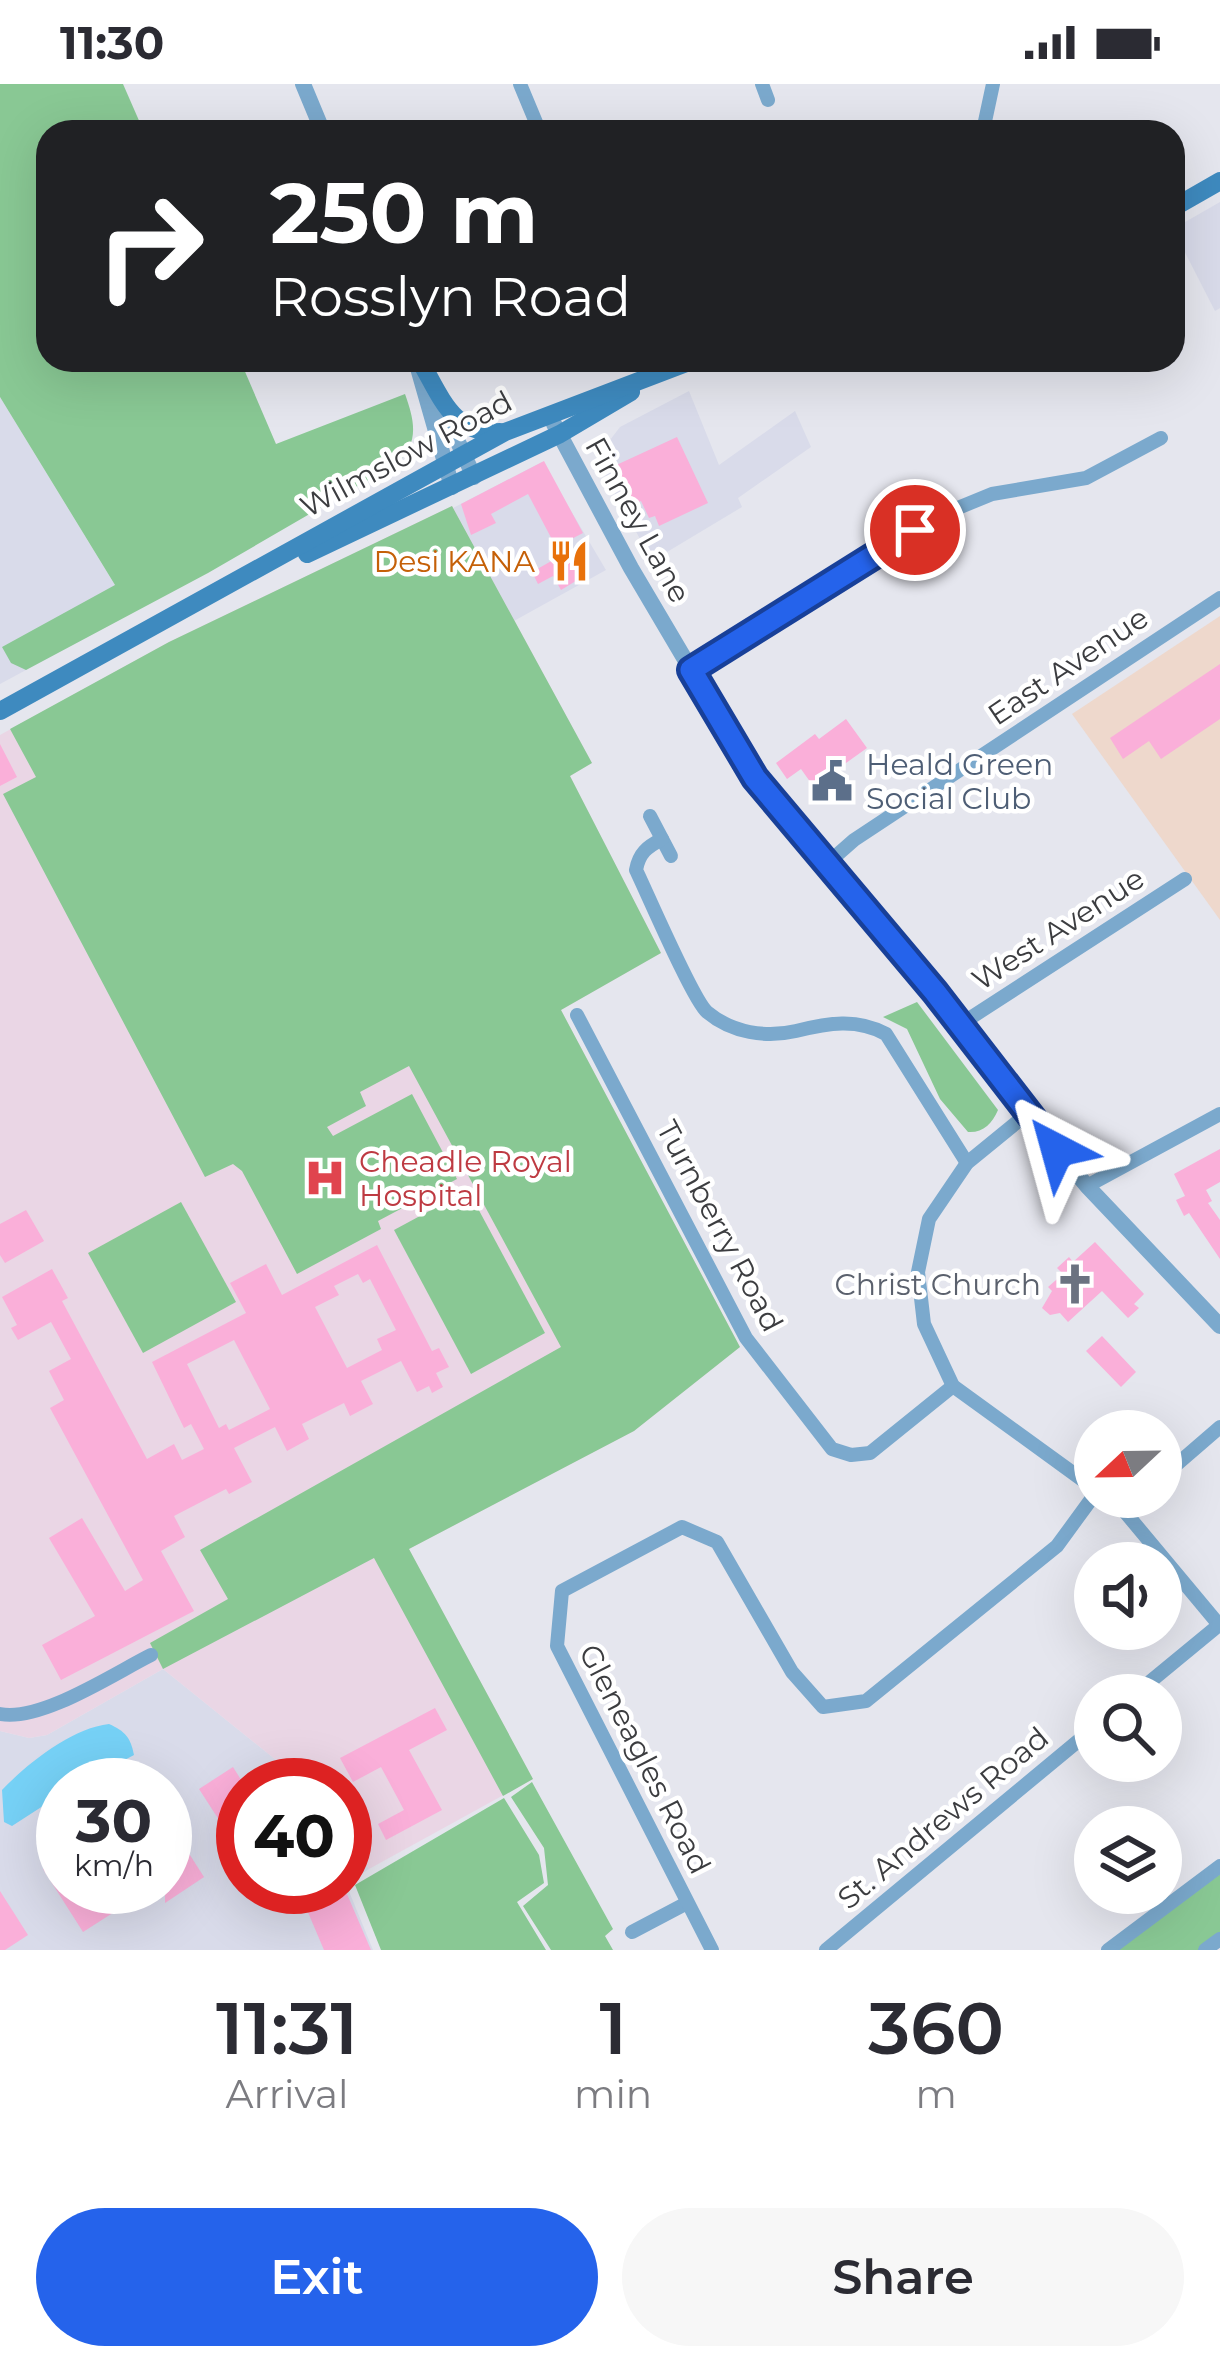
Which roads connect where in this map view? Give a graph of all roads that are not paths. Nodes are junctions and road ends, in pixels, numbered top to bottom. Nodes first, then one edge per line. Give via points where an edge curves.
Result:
1 (303, 84) edge
2 (520, 84) edge
3 (762, 84) edge
4 (993, 84) edge
5 (768, 100) dead end
6 (318, 120) edge
7 (535, 120) edge
8 (982, 120) edge
9 (1220, 181) edge
10 (1185, 201) edge
11 (421, 372) edge
12 (424, 372) edge
13 (425, 372) edge
14 (668, 372) edge
15 (661, 375) junction
16 (548, 412) junction
17 (505, 432) junction
18 (560, 434) junction
19 (1161, 438) dead end
20 (464, 454) junction
21 (443, 464) junction
22 (474, 476) junction
23 (452, 487) junction
24 (1220, 598) edge
25 (190, 606) junction
26 (691, 670) junction
27 (0, 711) edge
28 (650, 816) dead end
29 (662, 839) junction
30 (671, 856) dead end
31 (829, 862) junction
32 (1185, 879) dead end
33 (577, 1015) dead end
34 (961, 1024) junction
35 (1027, 1114) junction
36 (1220, 1114) edge
37 (967, 1162) junction
38 (1087, 1186) junction
39 (1220, 1327) edge
40 (953, 1386) junction
41 (1220, 1427) edge
42 (1182, 1465) edge
43 (1074, 1476) edge
44 (1077, 1518) edge
45 (1130, 1518) edge
46 (1219, 1626) edge
47 (152, 1655) dead end
48 (1160, 1674) edge
49 (0, 1714) edge
50 (1074, 1744) edge
51 (1220, 1866) edge
52 (687, 1903) junction
53 (632, 1932) dead end
54 (1220, 1939) edge
55 (712, 1950) edge
56 (826, 1950) edge
57 (1108, 1950) edge
58 (1205, 1950) edge

1 - 6 street
2 - 7 street
3 - 5 street
4 - 8 street
9 - 10 main road
11 - 21 street
12 - 20 street
13 - 17 main road via 450,413 480,433
14 - 15 main road, Wilmslow Road
15 - 16 main road, Wilmslow Road
15 - 18 main road, Wilmslow Road
16 - 17 main road, Wilmslow Road
16 - 18 street, Finney Lane
17 - 20 main road, Wilmslow Road
18 - 22 main road, Wilmslow Road
18 - 26 street, Finney Lane
19 - 26 street via 1086,478 992,494 953,510
20 - 21 main road, Wilmslow Road
20 - 22 street
21 - 23 street
21 - 25 main road, Wilmslow Road
22 - 23 main road, Wilmslow Road
23 - 25 main road, Wilmslow Road
24 - 31 street, East Avenue
25 - 27 main road, Wilmslow Road
26 - 31 street, Finney Lane via 755,778
28 - 29 street
29 - 30 street
29 - 37 street via 648,846 636,870 705,1011 770,1037 865,1022 886,1034
31 - 34 street, Finney Lane
32 - 34 street, West Avenue
33 - 40 street, Turnberry Road via 746,1338 832,1449 871,1453
34 - 35 street, Finney Lane
35 - 37 street, Gleneagles Road
35 - 38 street, Finney Lane
36 - 38 street
37 - 40 street, Gleneagles Road via 929,1220 917,1272 924,1324
38 - 39 street, Finney Lane
40 - 43 street, Gleneagles Road
41 - 42 street via 1209,1449
44 - 52 street, Gleneagles Road via 1057,1546 866,1701 823,1707 792,1672 717,1542 682,1527 562,1591 557,1646
45 - 46 street
46 - 48 street
47 - 49 street via 36,1712
50 - 56 street, St. Andrews Road
51 - 57 street
52 - 53 street
52 - 55 street, Gleneagles Road
54 - 58 street

